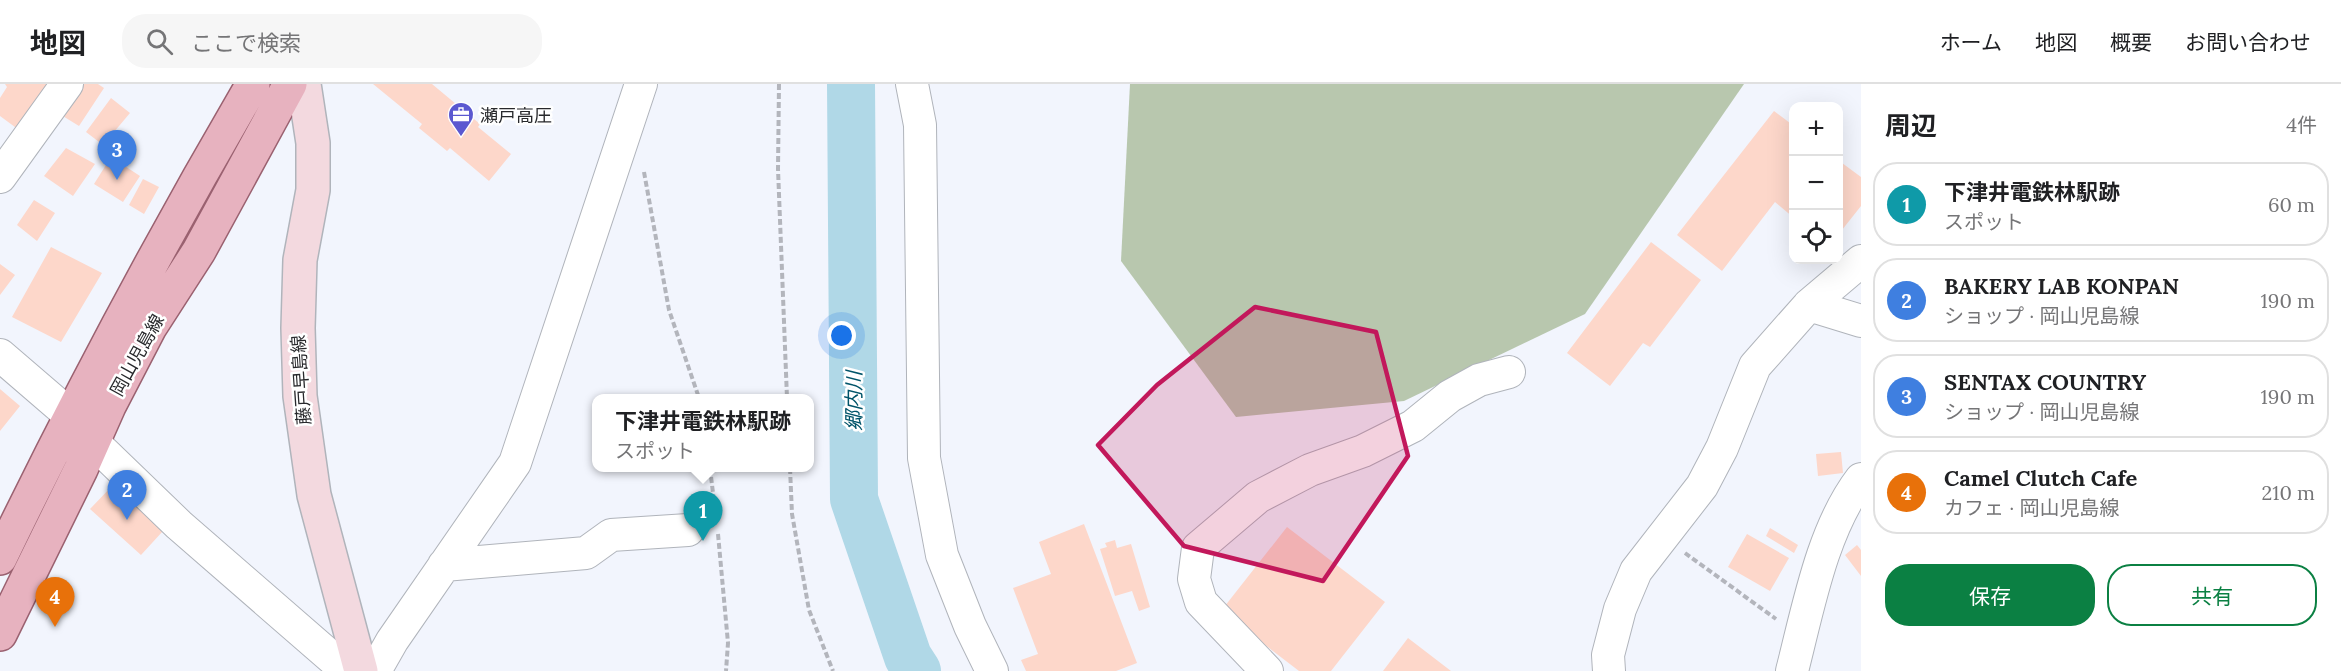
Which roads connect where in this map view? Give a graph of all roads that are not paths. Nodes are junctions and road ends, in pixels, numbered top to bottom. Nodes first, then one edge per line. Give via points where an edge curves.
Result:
1 (67, 84) edge
2 (253, 84) edge
3 (290, 84) edge
4 (304, 84) edge
5 (641, 84) edge
6 (912, 84) edge
7 (0, 177) edge
8 (1861, 261) edge
9 (1809, 305) junction
10 (1861, 321) edge
11 (0, 355) edge
12 (1509, 372) dead end
13 (71, 416) junction
14 (93, 441) junction
15 (1861, 479) edge
16 (707, 528) road end
17 (0, 558) edge
18 (444, 565) junction
19 (0, 634) edge
20 (348, 671) edge
21 (361, 671) edge
22 (375, 671) edge
23 (992, 671) edge
24 (1267, 671) edge
25 (1608, 671) edge
26 (1792, 671) edge

1 - 7 street
2 - 13 main road, 岡山児島線
3 - 14 main road, 岡山児島線 via 199,251 150,327
4 - 21 main road, 藤戸早島線 via 312,136 313,190 300,260 300,396 314,495
5 - 18 street via 515,463
6 - 23 street via 920,125 924,458 942,555
8 - 9 street
9 - 10 street
9 - 25 street via 1755,366 1702,486 1636,571 1620,609 1608,655
11 - 13 street
12 - 24 street via 1479,380 1450,396 1413,426 1258,497 1198,548 1194,579 1201,602
13 - 14 street
13 - 17 main road, 岡山児島線
14 - 19 main road, 岡山児島線
14 - 20 street via 179,525
15 - 26 street via 1822,561
16 - 18 street via 611,535 586,553
18 - 22 street

